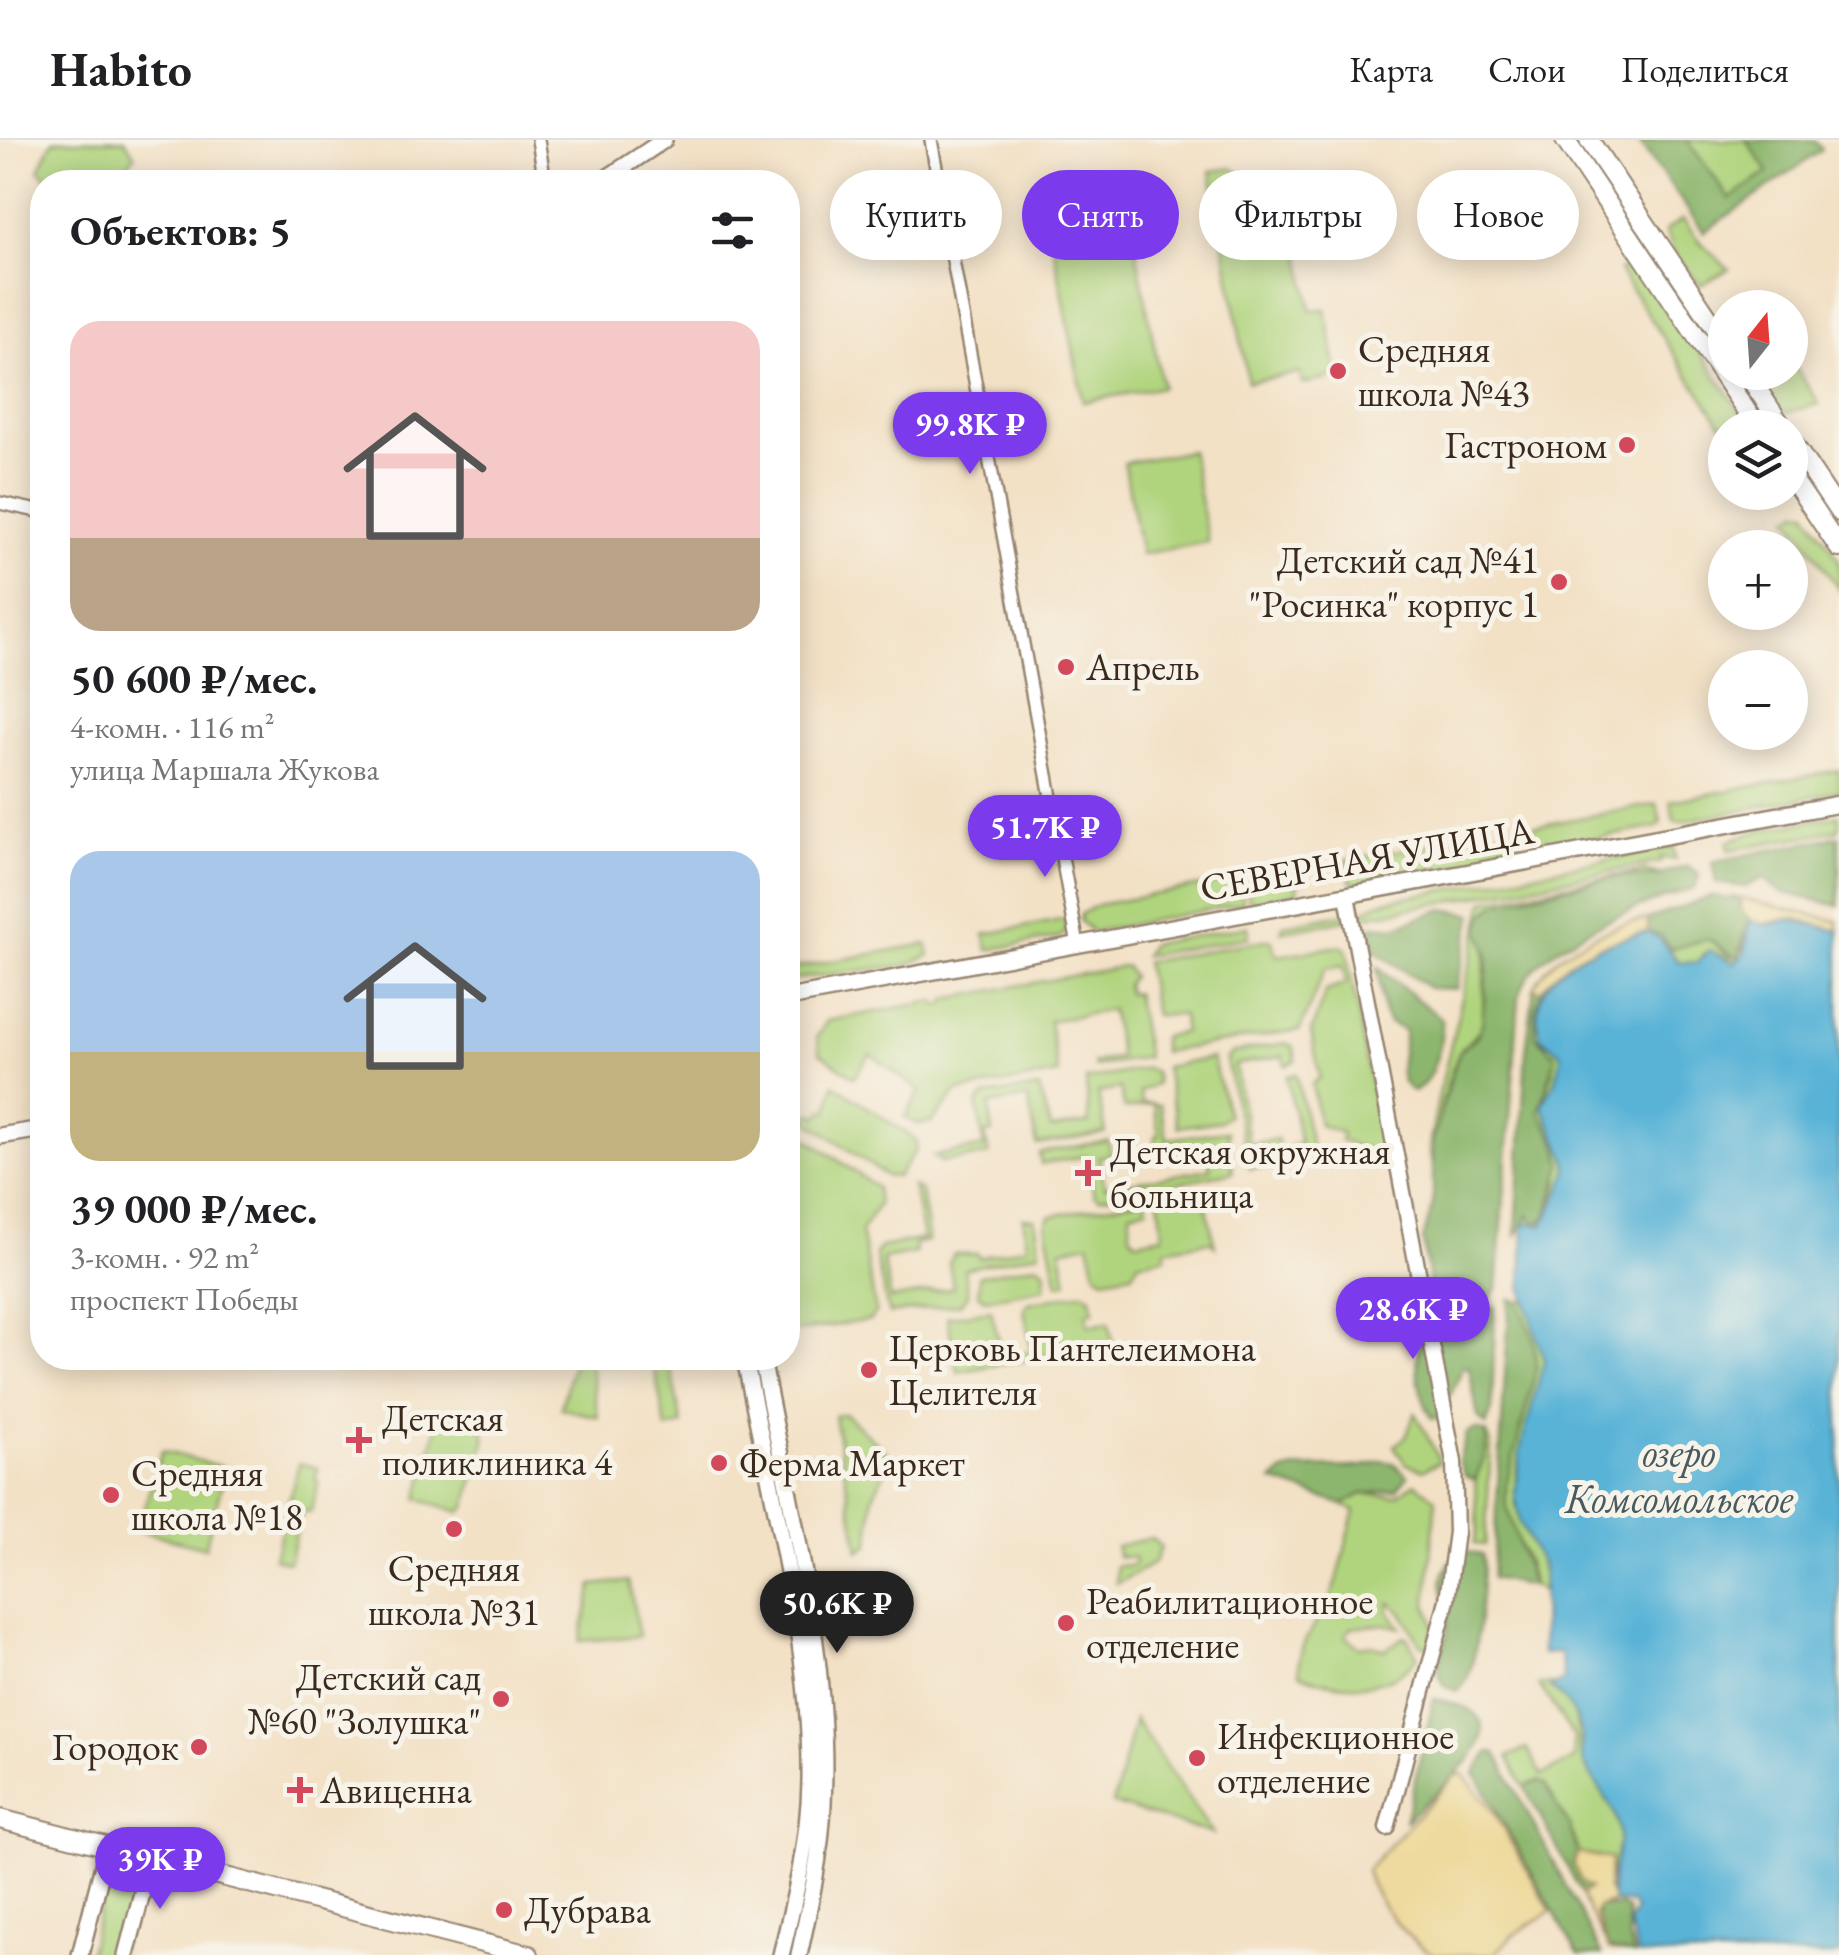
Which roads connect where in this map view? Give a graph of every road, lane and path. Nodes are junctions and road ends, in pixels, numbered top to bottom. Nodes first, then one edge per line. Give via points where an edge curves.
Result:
1 (538, 140) edge
2 (664, 140) edge
3 (931, 140) edge
4 (1565, 140) edge
5 (1589, 140) edge
6 (543, 170) edge
7 (620, 170) edge
8 (1694, 296) junction
9 (1678, 308) junction
10 (1708, 317) edge
11 (1746, 410) edge
12 (1808, 466) edge
13 (1808, 502) edge
14 (0, 503) edge
15 (30, 509) edge
16 (1839, 512) edge
17 (1839, 548) edge
18 (1839, 804) edge
19 (1347, 896) junction
20 (1078, 945) junction
21 (800, 996) edge
22 (30, 1131) edge
23 (0, 1136) edge
24 (747, 1370) edge
25 (764, 1370) edge
26 (0, 1818) edge
27 (1386, 1828) dead end
28 (108, 1846) junction
29 (151, 1858) junction
30 (807, 1876) junction
31 (80, 1955) edge
32 (126, 1955) edge
33 (529, 1955) edge
34 (781, 1955) edge
35 (799, 1955) edge

1 - 6 street
2 - 7 main road
3 - 20 street
4 - 9 main road
5 - 8 main road
8 - 9 main road
8 - 10 main road
9 - 11 main road
12 - 16 main road
13 - 17 main road
14 - 15 street
18 - 19 main road, СЕВЕРНАЯ УЛИЦА
19 - 20 main road, СЕВЕРНАЯ УЛИЦА
19 - 27 street via 1454,1462 1456,1532 1448,1600
20 - 21 main road, СЕВЕРНАЯ УЛИЦА
22 - 23 main road
24 - 30 main road via 806,1699
25 - 30 main road via 820,1698 824,1795
26 - 28 main road
28 - 29 main road
28 - 31 main road
29 - 32 main road
29 - 33 main road
30 - 34 main road
30 - 35 main road

